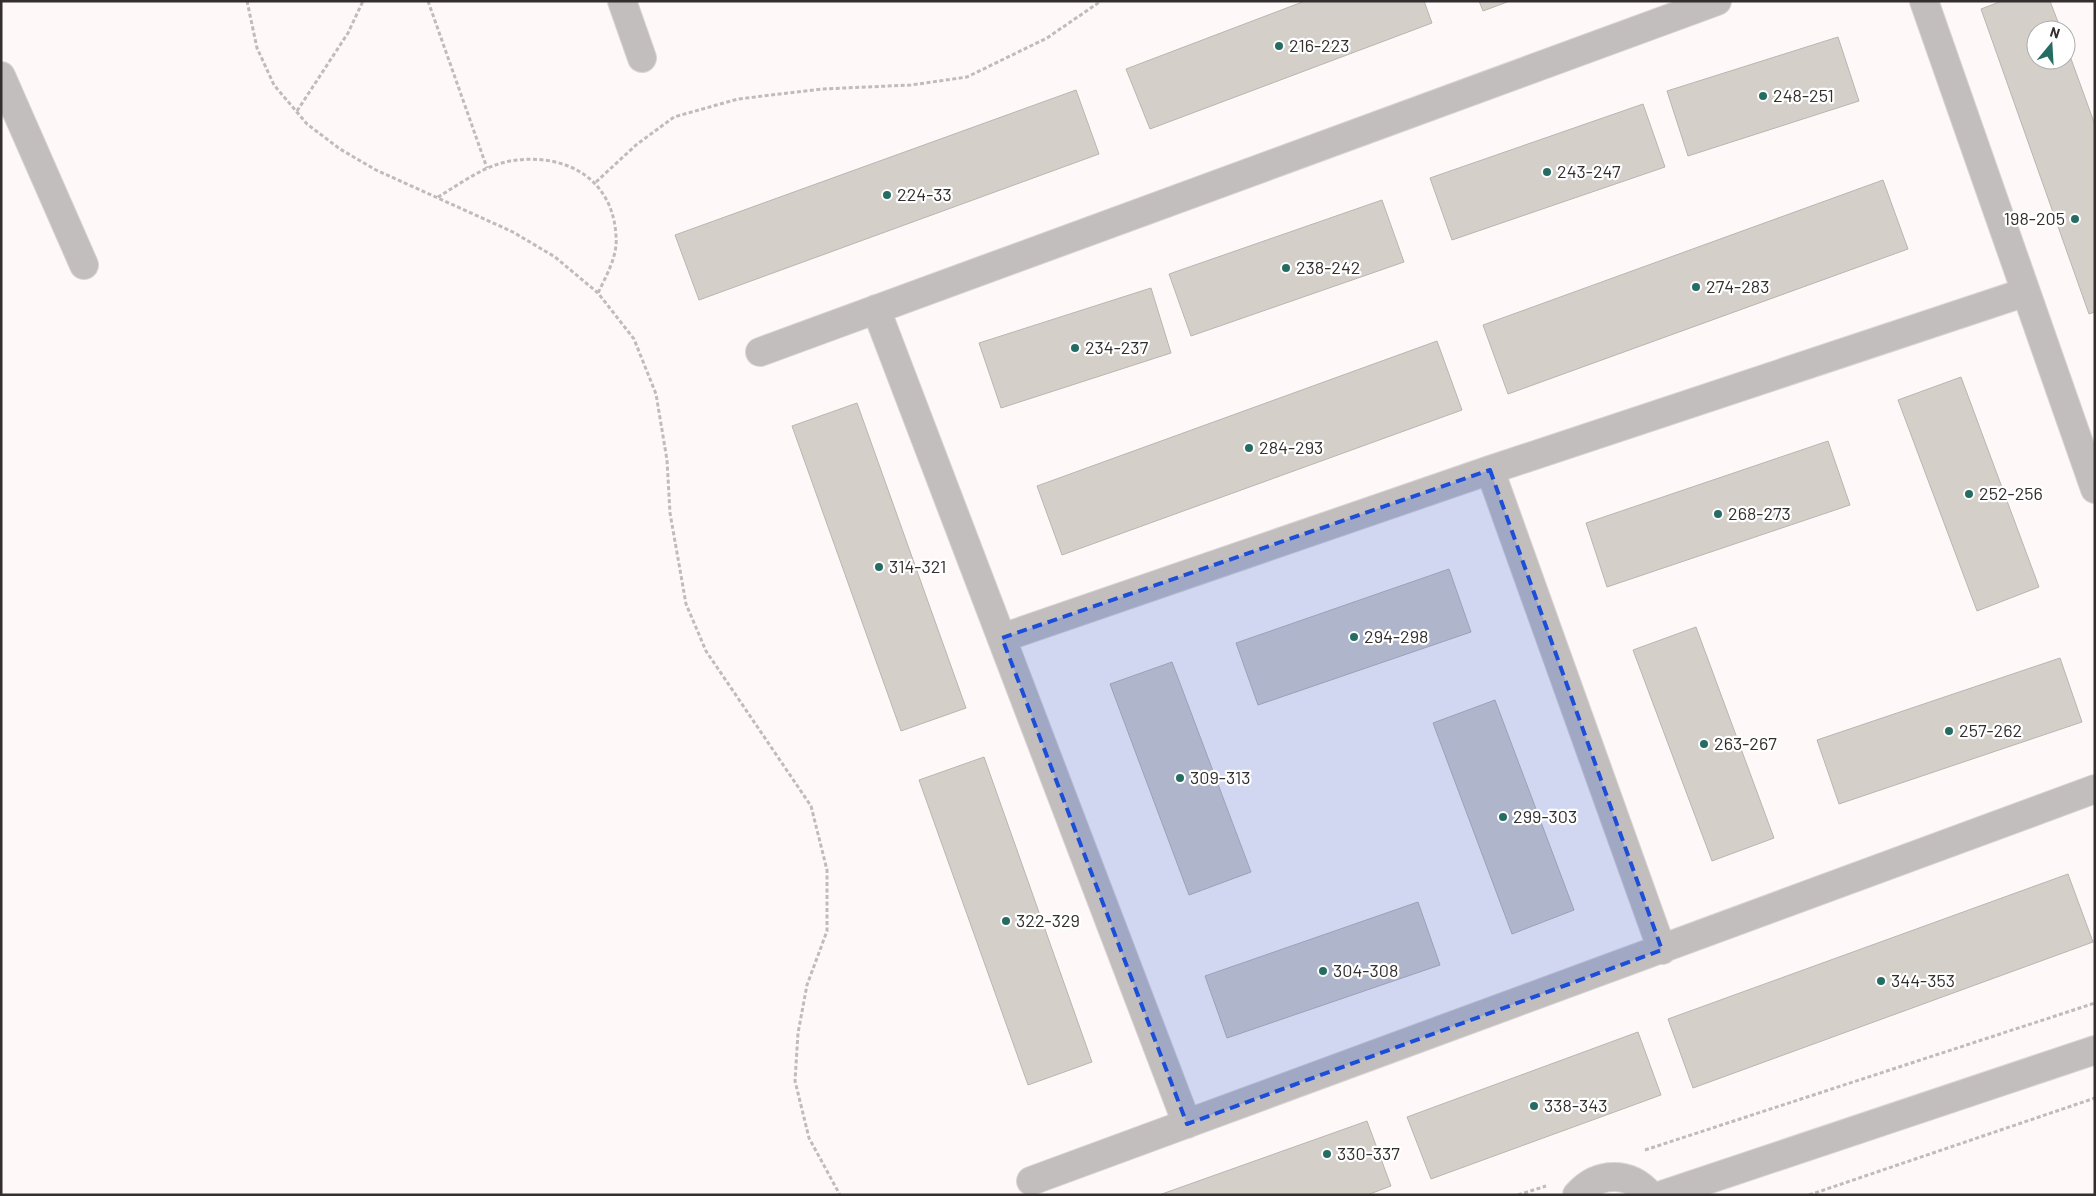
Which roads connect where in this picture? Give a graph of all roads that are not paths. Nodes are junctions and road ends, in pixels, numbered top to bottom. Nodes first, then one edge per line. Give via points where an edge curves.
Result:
1 (622, 1) edge
2 (1718, 1) edge
3 (1924, 1) edge
4 (642, 58) dead end
5 (1, 76) edge
6 (11, 121) edge
7 (84, 265) dead end
8 (2026, 292) junction
9 (876, 309) junction
10 (760, 352) dead end
11 (1490, 470) junction
12 (2095, 489) edge
13 (1002, 638) junction
14 (2095, 789) edge
15 (1662, 950) junction
16 (2095, 1050) edge
17 (1187, 1124) junction
18 (1031, 1181) dead end
19 (1577, 1195) edge
20 (1650, 1195) edge
21 (1662, 1195) edge

1 - 4 street
2 - 9 street
3 - 8 street
5 - 6 street
6 - 7 street
8 - 11 street
8 - 12 street
9 - 10 street
9 - 13 street
11 - 13 street
11 - 15 street
13 - 17 street
14 - 15 street
15 - 17 street
16 - 21 street
17 - 18 street
19 - 20 street via 1598,1179 1614,1176 1629,1178 1643,1186

